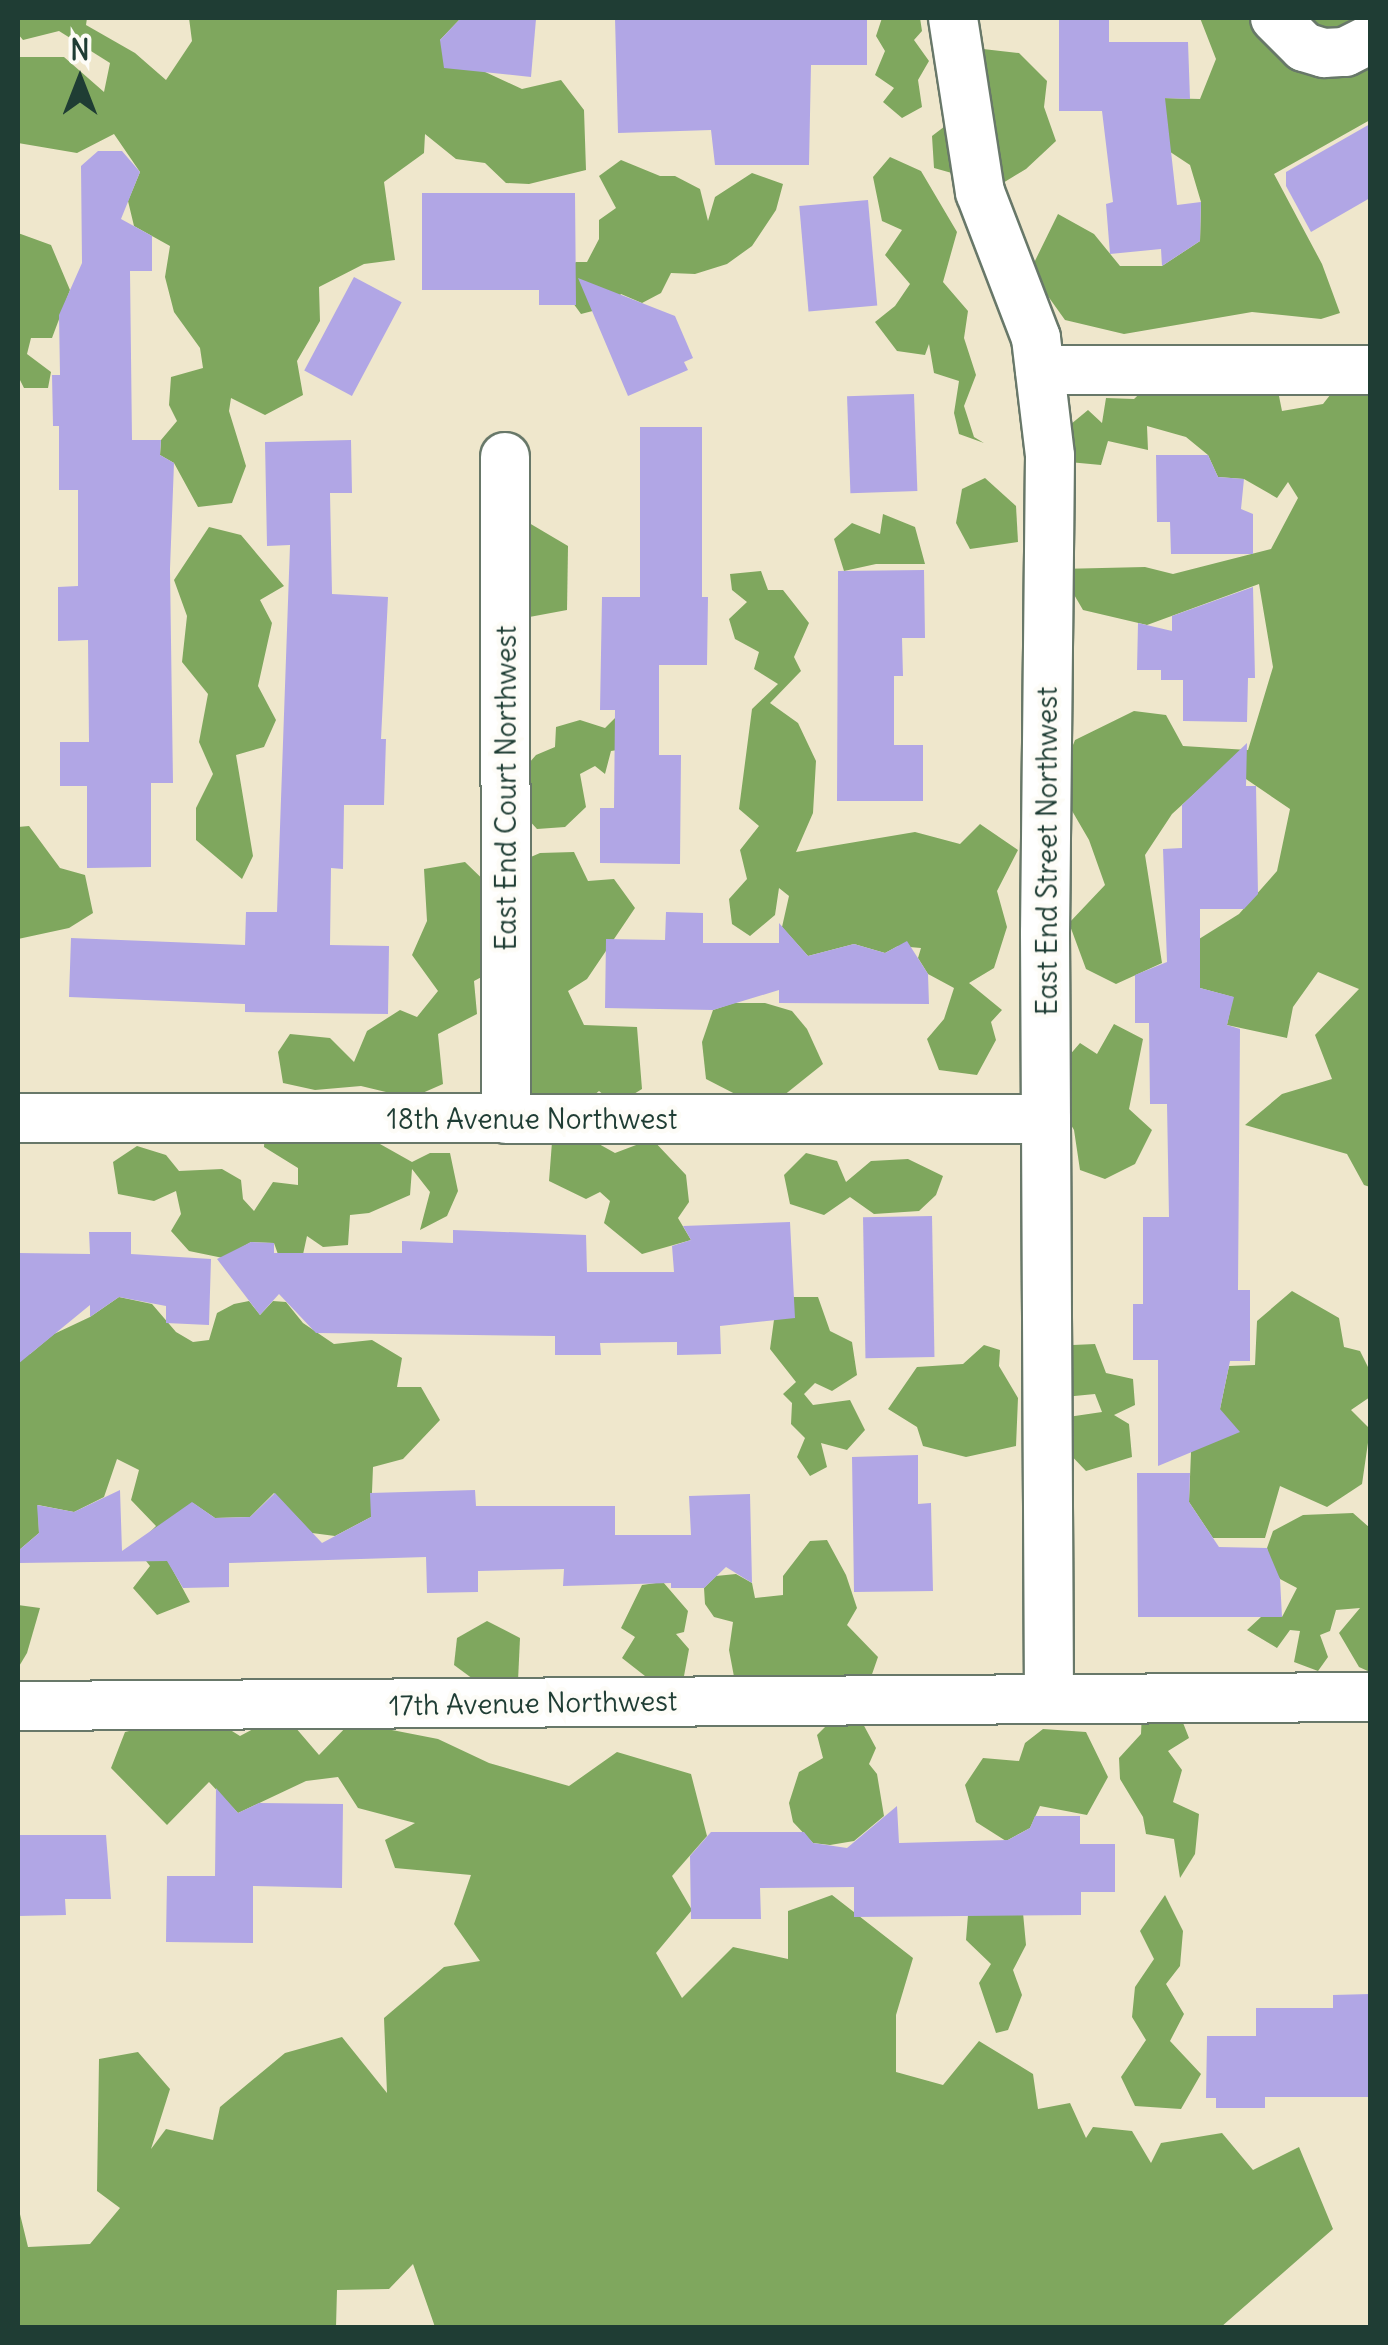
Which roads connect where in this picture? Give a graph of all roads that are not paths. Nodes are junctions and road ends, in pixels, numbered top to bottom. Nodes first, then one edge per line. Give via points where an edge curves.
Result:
1 (954, 18) edge
2 (1275, 18) edge
3 (1370, 39) edge
4 (1040, 370) junction
5 (1370, 370) edge
6 (505, 457) dead end
7 (18, 1118) edge
8 (506, 1119) junction
9 (1046, 1119) junction
10 (1370, 1696) edge
11 (1049, 1698) junction
12 (18, 1706) edge

1 - 4 street, East End Street Northwest via 980,192 1036,338
2 - 3 street via 1296,40 1324,53
4 - 5 street
4 - 9 street, East End Street Northwest via 1050,456
6 - 8 street, East End Court Northwest
7 - 8 street, 18th Avenue Northwest
8 - 9 street, 18th Avenue Northwest
9 - 11 street, East End Street Northwest
10 - 11 street, 17th Avenue Northwest
11 - 12 street, 17th Avenue Northwest

